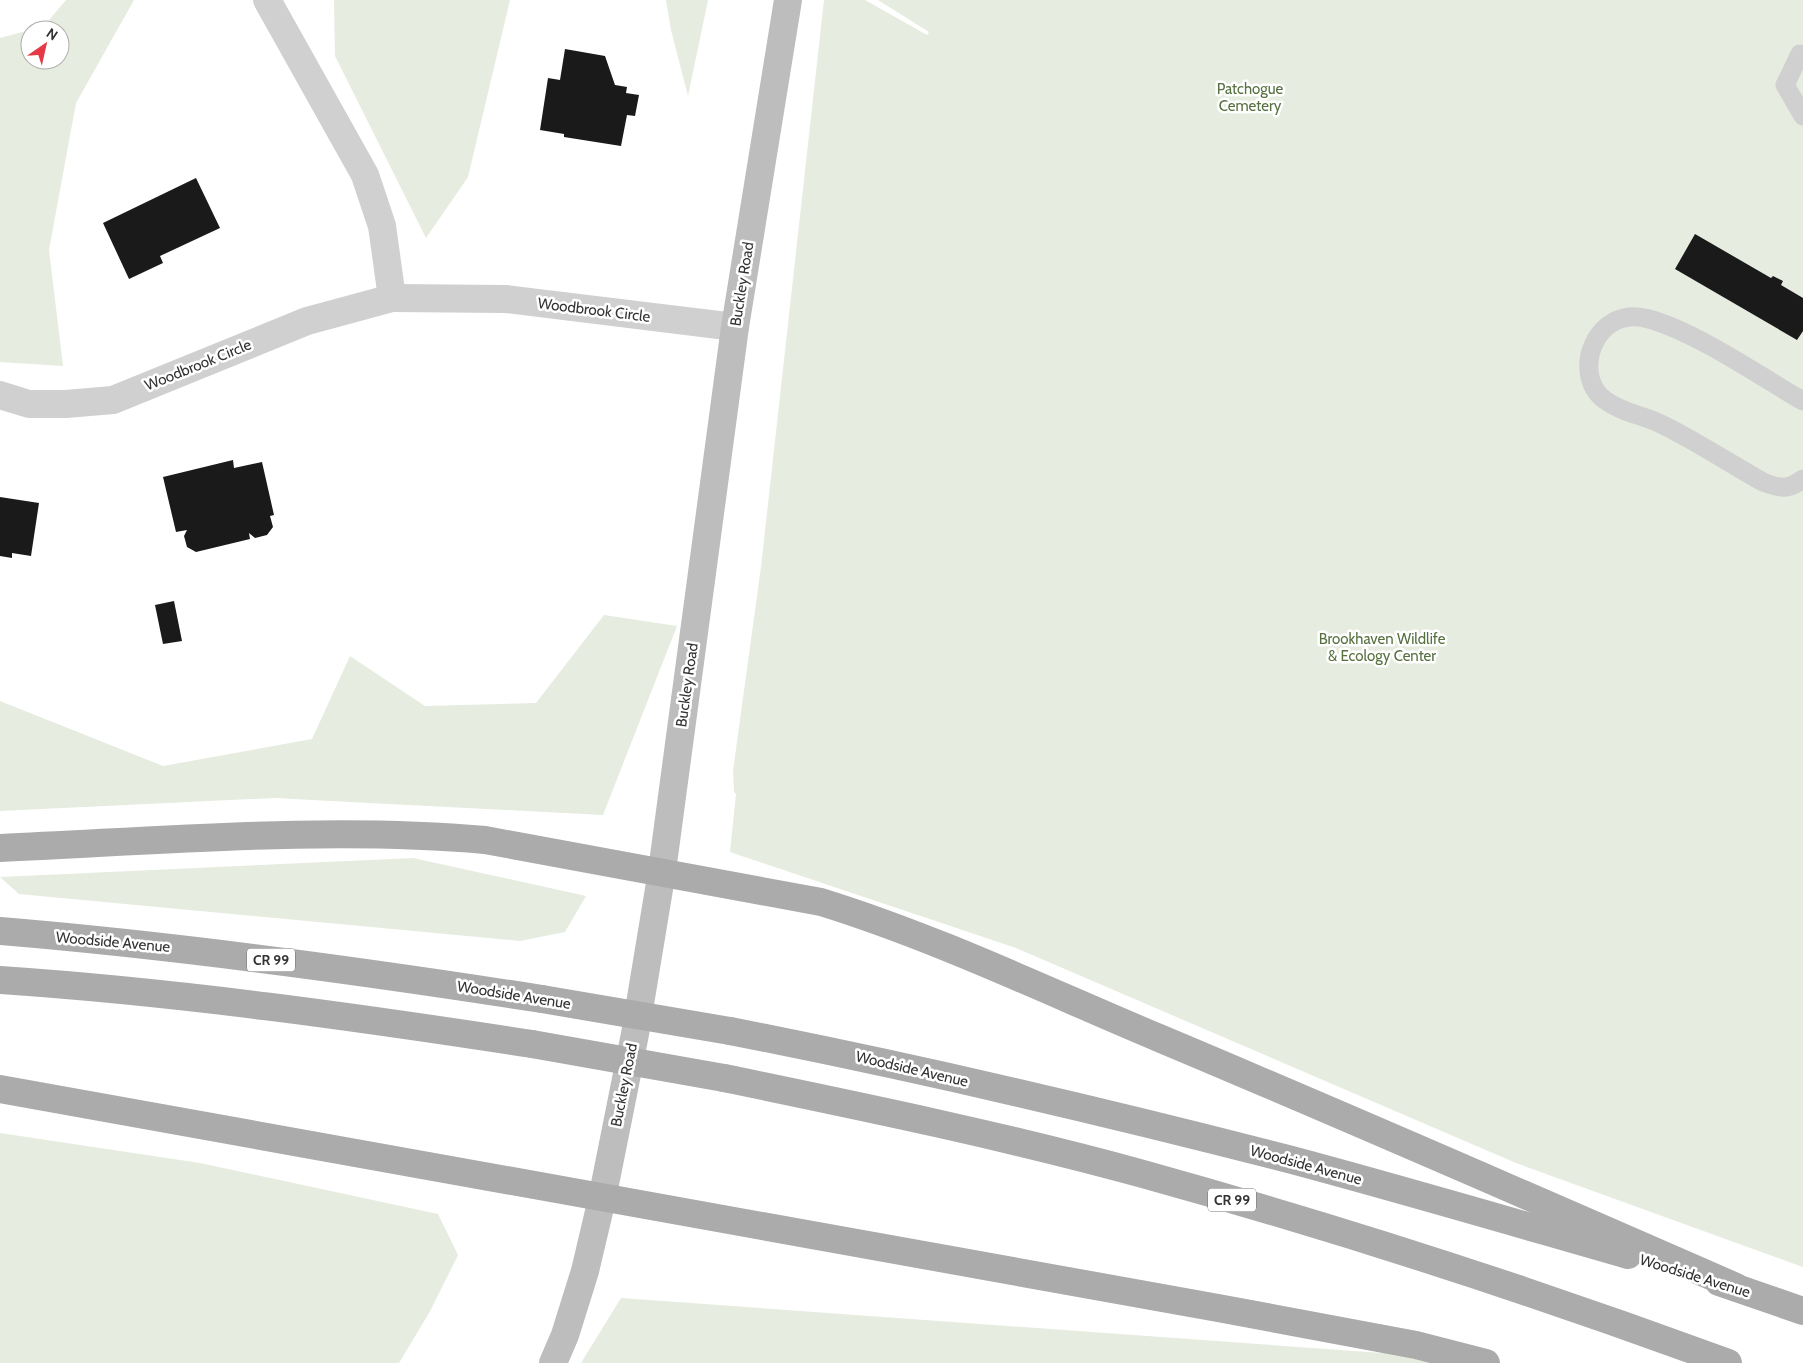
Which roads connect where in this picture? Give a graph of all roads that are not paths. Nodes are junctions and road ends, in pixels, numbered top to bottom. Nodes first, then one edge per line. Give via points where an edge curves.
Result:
1 (267, 0) edge
2 (788, 0) edge
3 (1802, 53) edge
4 (1803, 116) edge
5 (392, 298) junction
6 (735, 327) junction
7 (0, 395) edge
8 (1803, 401) edge
9 (1803, 479) edge
10 (0, 848) edge
11 (662, 871) junction
12 (0, 931) edge
13 (0, 980) edge
14 (0, 1089) edge
15 (602, 1199) junction
16 (1736, 1286) junction
17 (1803, 1311) edge
18 (553, 1363) edge
19 (1486, 1363) edge
20 (1728, 1363) edge

1 - 5 street via 365,175 382,226
2 - 6 street, Buckley Road
3 - 4 lane via 1784,84
5 - 6 street, Woodbrook Circle via 506,299
5 - 7 street, Woodbrook Circle via 307,321 113,400 29,404
6 - 11 street, Buckley Road
8 - 9 lane via 1669,326 1647,318 1626,317 1608,324 1595,339 1589,365 1594,388 1604,400 1659,423 1763,482 1777,487 1792,487
10 - 11 main road via 286,836 432,835 486,840
11 - 15 street, Buckley Road via 635,1034
11 - 16 main road via 821,902 893,927
12 - 16 main road, Woodside Avenue / CR 99, bridge via 370,972 730,1031 848,1054 1293,1160
13 - 20 main road, CR 99, bridge via 198,998 374,1020 724,1078 920,1118 1150,1176 1364,1238 1585,1310
14 - 15 main road
15 - 18 street, Buckley Road via 585,1271
15 - 19 main road via 1416,1345
16 - 17 main road, Woodside Avenue / CR 99

